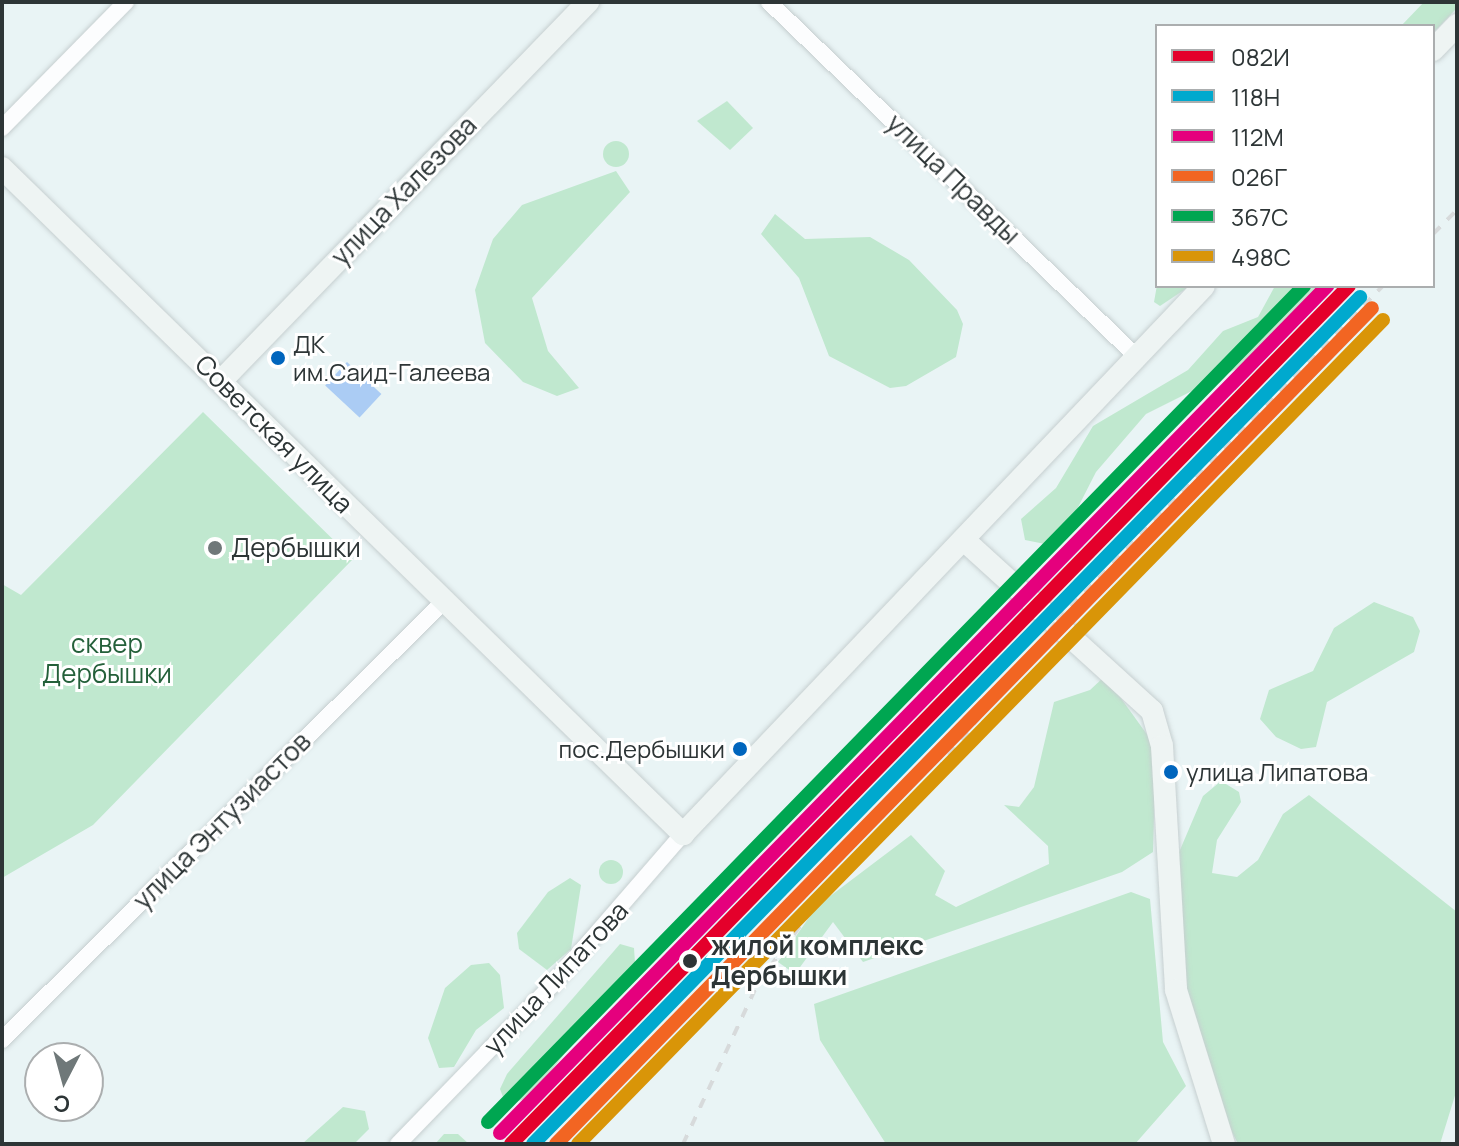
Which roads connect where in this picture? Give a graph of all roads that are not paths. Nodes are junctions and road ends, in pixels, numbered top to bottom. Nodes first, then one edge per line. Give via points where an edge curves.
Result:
1 (126, 2) edge
2 (588, 2) edge
3 (769, 2) edge
4 (1457, 25) edge
5 (1435, 48) edge
6 (2, 128) edge
7 (2, 168) edge
8 (1202, 288) edge
9 (1136, 356) junction
10 (221, 381) junction
11 (964, 540) junction
12 (443, 602) junction
13 (683, 834) junction
14 (2, 1040) edge
15 (398, 1144) edge
16 (1224, 1144) edge

1 - 6 street
2 - 10 street, улица Халезова
3 - 9 street, улица Правды
4 - 5 street
7 - 10 street, Советская улица
8 - 9 street, улица Липатова
9 - 11 street, улица Липатова
10 - 12 street, Советская улица
11 - 13 street, улица Липатова
11 - 16 street via 1152,711 1162,746 1176,990
12 - 13 street, Советская улица
12 - 14 street, улица Энтузиастов
13 - 15 street, улица Липатова via 552,985

